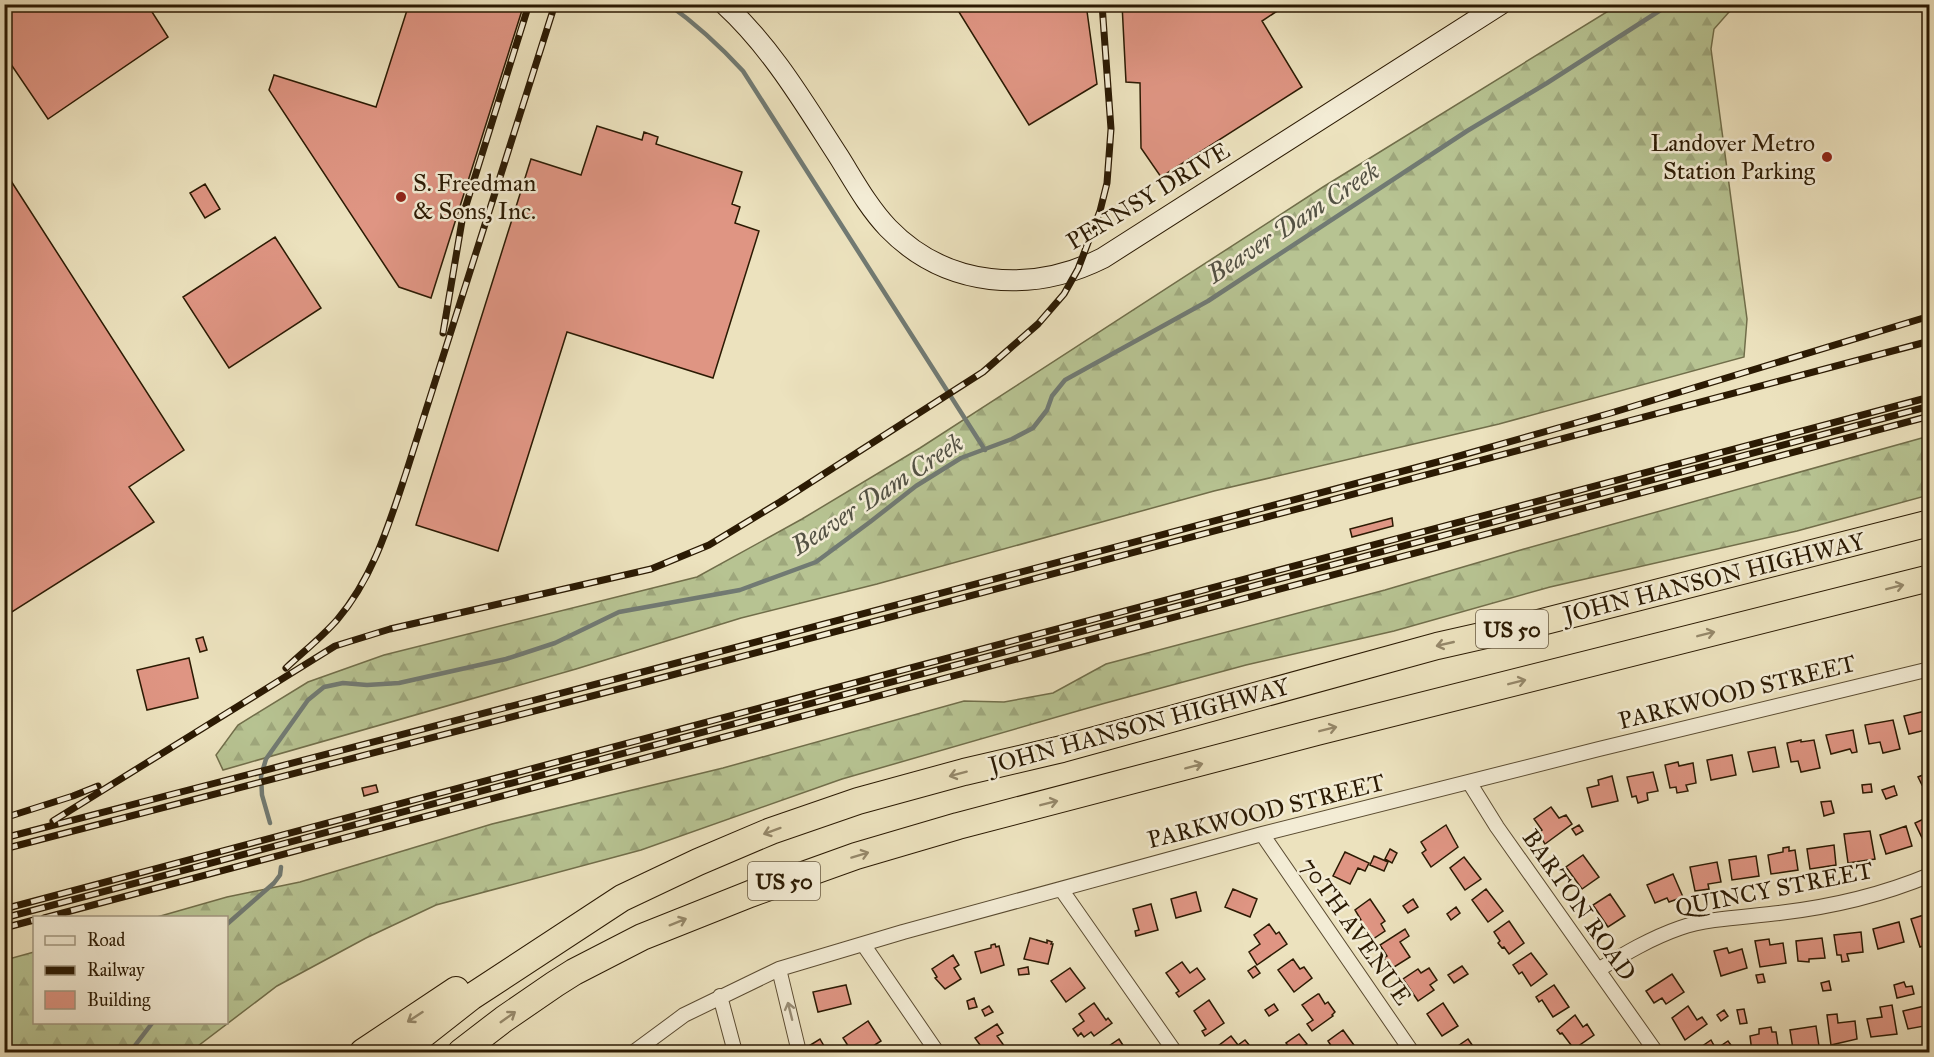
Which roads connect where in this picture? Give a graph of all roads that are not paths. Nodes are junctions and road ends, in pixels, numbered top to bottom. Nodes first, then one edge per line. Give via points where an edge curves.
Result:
1 (724, 4) edge
2 (1501, 4) edge
3 (1929, 524) edge
4 (1929, 578) edge
5 (1929, 669) edge
6 (1469, 782) junction
7 (1262, 834) junction
8 (1929, 875) edge
9 (1061, 889) junction
10 (576, 927) junction
11 (863, 944) junction
12 (779, 969) junction
13 (1598, 969) junction
14 (720, 996) junction
15 (363, 1053) edge
16 (401, 1053) edge
17 (461, 1053) edge
18 (634, 1053) edge
19 (735, 1053) edge
20 (799, 1053) edge
21 (937, 1053) edge
22 (1175, 1053) edge
23 (1412, 1053) edge
24 (1656, 1053) edge

1 - 2 main road, PENNSY DRIVE via 774,59 871,207 897,237 958,272 1011,281 1065,274 1103,258
3 -> 10 highway, JOHN HANSON HIGHWAY / US 50 via 1437,646 858,801 698,861 622,898
17 -> 4 highway, US 50 via 564,978 642,937 856,856 1317,732
5 - 6 street, PARKWOOD STREET
6 - 7 street, PARKWOOD STREET
6 - 13 street, BARTON ROAD
7 - 9 street, PARKWOOD STREET
7 - 23 street, 70TH AVENUE
8 - 13 street, QUINCY STREET via 1861,899 1682,927
9 - 11 street, PARKWOOD STREET
9 - 22 street
10 -> 15 highway via 473,979
10 - 16 highway, JOHN HANSON HIGHWAY / US 50 via 471,997
11 - 12 street, PARKWOOD STREET
11 - 21 street
12 - 14 street, PARKWOOD STREET
20 -> 12 street
13 - 24 street, BARTON ROAD
14 - 18 street, PARKWOOD STREET via 684,1015
14 - 19 street

